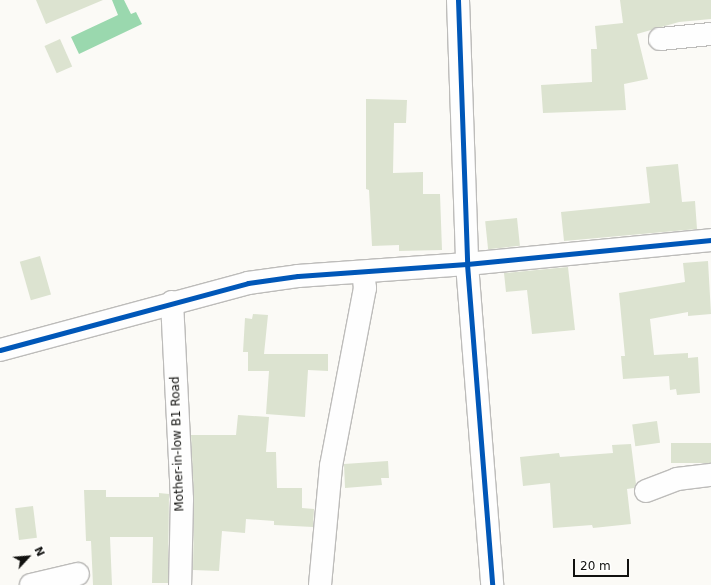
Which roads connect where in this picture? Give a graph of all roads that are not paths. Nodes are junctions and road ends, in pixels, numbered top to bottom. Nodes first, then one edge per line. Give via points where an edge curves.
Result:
1 (458, 0) edge
2 (711, 34) edge
3 (660, 39) dead end
4 (711, 240) edge
5 (467, 264) junction
6 (363, 272) junction
7 (172, 302) junction
8 (0, 350) edge
9 (711, 475) edge
10 (646, 491) dead end
11 (78, 574) dead end
12 (31, 585) edge
13 (180, 585) edge
14 (320, 585) edge
15 (492, 585) edge

1 - 5 street
2 - 3 street
4 - 5 street
5 - 6 street
5 - 15 street
6 - 7 street via 248,283
6 - 14 street via 365,288 331,466
7 - 8 street
7 - 13 street, Mother-in-low B1 Road via 182,499
9 - 10 street via 678,479
11 - 12 street

